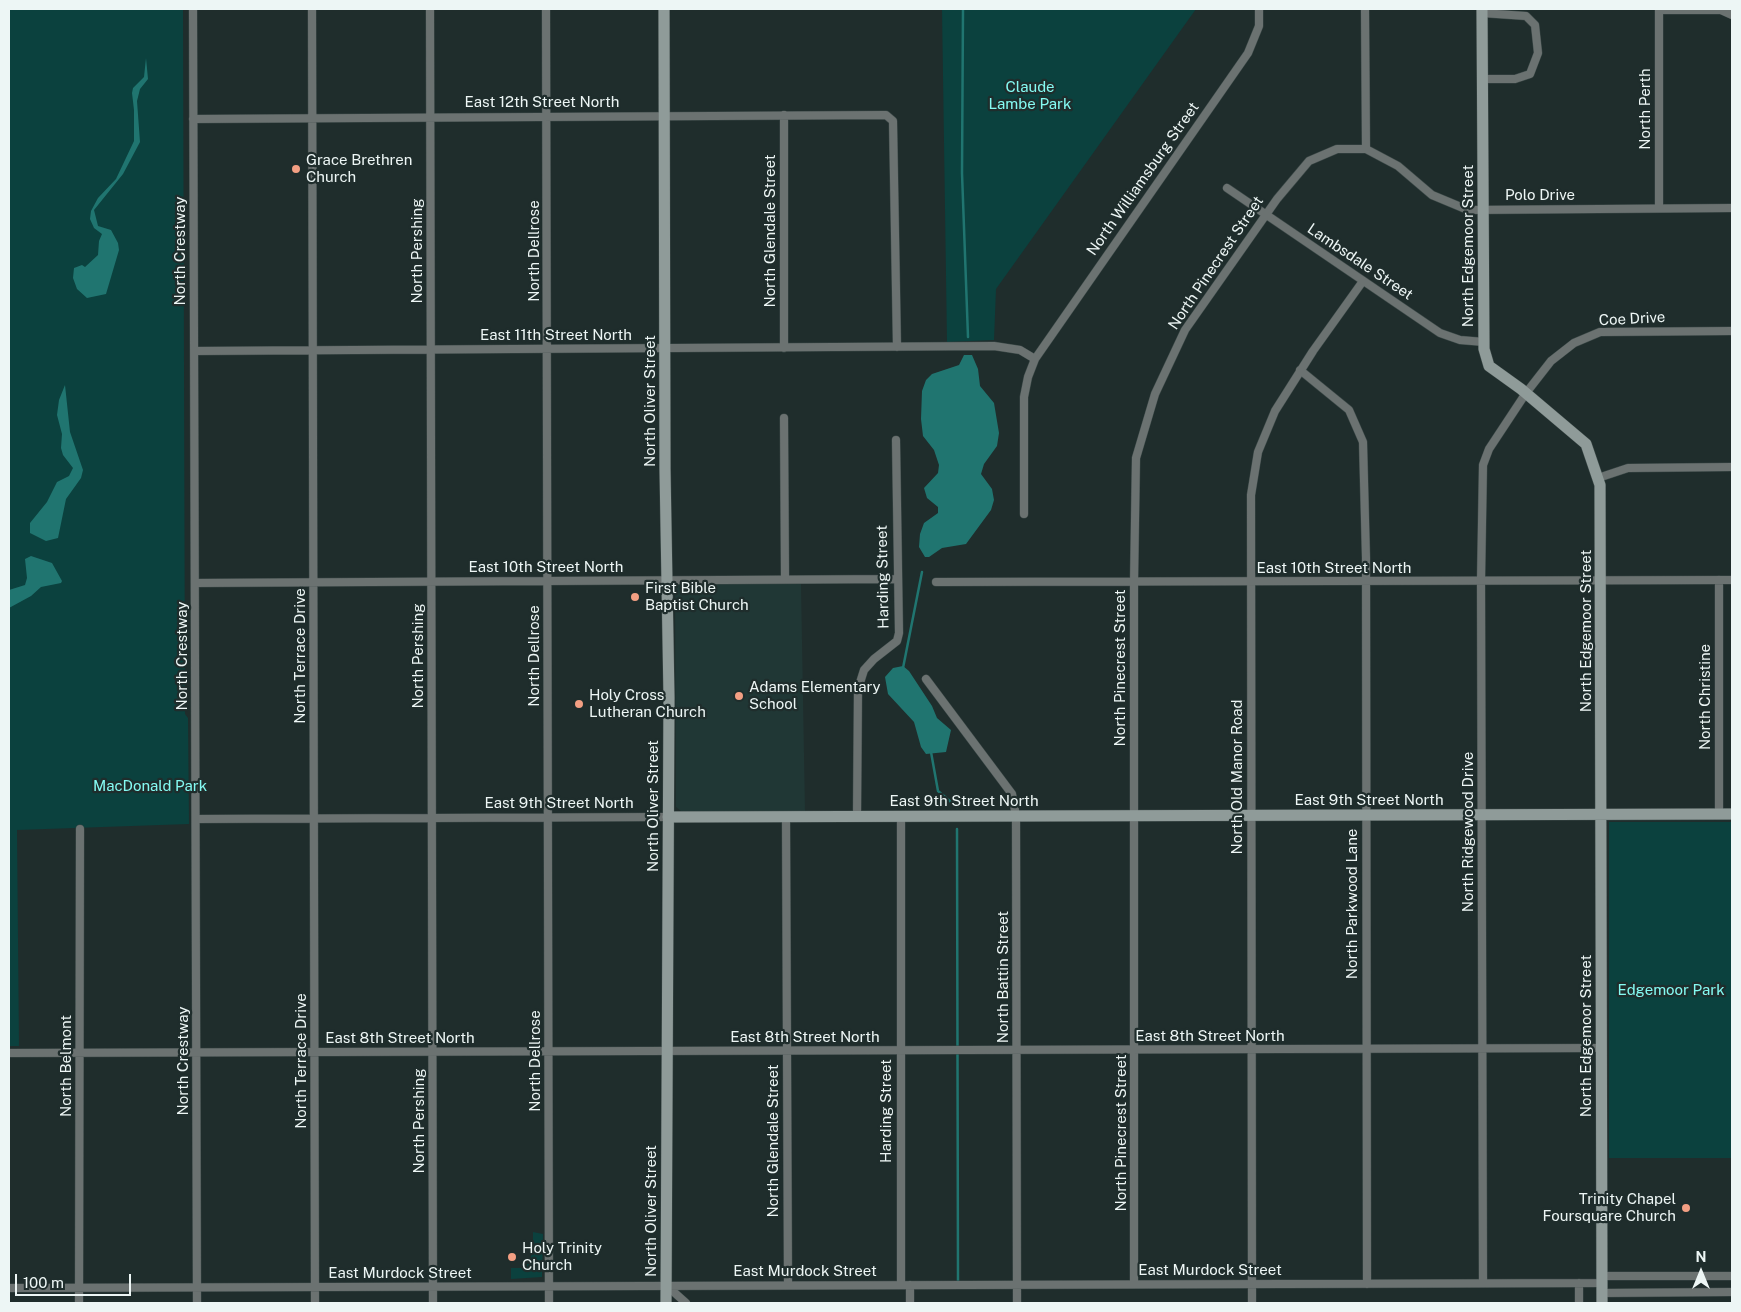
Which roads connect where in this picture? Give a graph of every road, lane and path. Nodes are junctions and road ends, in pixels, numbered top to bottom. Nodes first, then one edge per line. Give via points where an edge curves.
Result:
1 (194, 9) edge
2 (312, 9) edge
3 (430, 9) edge
4 (546, 9) edge
5 (664, 9) edge
6 (1259, 9) edge
7 (1366, 9) edge
8 (1659, 10) edge
9 (1482, 11) edge
10 (1732, 15) edge
11 (1482, 79) junction
12 (784, 115) junction
13 (430, 116) junction
14 (547, 116) junction
15 (665, 116) junction
16 (312, 117) junction
17 (193, 119) junction
18 (1366, 150) junction
19 (1227, 188) dead end
20 (1659, 208) junction
21 (1732, 208) edge
22 (1482, 209) junction
23 (1266, 215) junction
24 (1363, 281) junction
25 (1732, 331) edge
26 (1484, 342) junction
27 (897, 347) junction
28 (665, 348) junction
29 (784, 348) junction
30 (548, 349) junction
31 (313, 350) junction
32 (431, 350) junction
33 (194, 351) junction
34 (1035, 359) junction
35 (1300, 370) junction
36 (1526, 393) junction
37 (784, 418) dead end
38 (896, 440) dead end
39 (1732, 467) edge
40 (1598, 478) junction
41 (1024, 514) dead end
42 (785, 579) junction
43 (898, 579) junction
44 (667, 580) junction
45 (1481, 580) junction
46 (1601, 580) junction
47 (1718, 580) junction
48 (1732, 580) edge
49 (548, 581) junction
50 (1366, 581) junction
51 (314, 582) junction
52 (431, 582) junction
53 (936, 582) dead end
54 (1251, 582) junction
55 (195, 583) junction
56 (1134, 583) junction
57 (926, 679) dead end
58 (1719, 814) junction
59 (1732, 814) edge
60 (1365, 815) junction
61 (1482, 815) junction
62 (1601, 815) junction
63 (786, 816) junction
64 (857, 816) junction
65 (901, 816) junction
66 (1016, 816) junction
67 (1134, 816) junction
68 (1250, 816) junction
69 (668, 817) junction
70 (432, 818) junction
71 (549, 818) junction
72 (315, 819) junction
73 (196, 820) junction
74 (80, 829) dead end
75 (1601, 1048) junction
76 (1135, 1049) junction
77 (1251, 1049) junction
78 (1366, 1049) junction
79 (1482, 1049) junction
80 (787, 1050) junction
81 (900, 1050) junction
82 (1017, 1050) junction
83 (549, 1051) junction
84 (668, 1051) junction
85 (80, 1052) junction
86 (197, 1052) junction
87 (315, 1052) junction
88 (432, 1052) junction
89 (9, 1053) edge
90 (1732, 1276) edge
91 (1483, 1283) junction
92 (1580, 1283) junction
93 (1134, 1284) junction
94 (1252, 1284) junction
95 (1367, 1284) junction
96 (666, 1285) junction
97 (788, 1285) junction
98 (901, 1285) junction
99 (910, 1285) junction
100 (1017, 1285) junction
101 (433, 1286) junction
102 (549, 1286) junction
103 (315, 1287) junction
104 (9, 1288) edge
105 (79, 1288) junction
106 (197, 1288) junction
107 (1602, 1289) edge
108 (1732, 1292) edge
109 (79, 1303) edge
110 (197, 1303) edge
111 (315, 1303) edge
112 (433, 1303) edge
113 (549, 1303) edge
114 (666, 1303) edge
115 (686, 1303) edge
116 (910, 1303) edge
117 (1017, 1303) edge
118 (1252, 1303) edge
119 (1579, 1303) edge

1 - 17 street, North Crestway
2 - 16 street, North Terrace Drive
3 - 13 street, North Pershing
4 - 14 street, North Dellrose
5 - 15 street, North Oliver Street
6 - 34 street, North Williamsburg Street via 1259,26 1248,53
7 - 18 street
8 - 10 street via 1721,10
8 - 20 street, North Perth
9 - 11 street, North Edgemoor Street
9 - 11 street via 1526,16 1535,26 1538,53 1530,74 1514,79
11 - 22 street, North Edgemoor Street
12 - 15 street, East 12th Street North
12 - 27 street, East 12th Street North via 886,115 893,121
12 - 29 street, North Glendale Street
13 - 14 street, East 12th Street North
13 - 16 street, East 12th Street North
13 - 32 street, North Pershing
14 - 15 street, East 12th Street North
14 - 30 street, North Dellrose
15 - 28 street, North Oliver Street
16 - 17 street, East 12th Street North
16 - 31 street, North Terrace Drive
17 - 33 street, North Crestway
18 - 22 street, Polo Drive via 1398,166 1432,195 1468,210
18 - 23 street, North Pinecrest Street via 1337,149 1309,161
19 - 23 street, Lambsdale Street
20 - 21 street, Polo Drive
20 - 22 street, Polo Drive
22 - 26 street, North Edgemoor Street
23 - 24 street, Lambsdale Street
23 - 56 street, North Pinecrest Street via 1185,330 1155,394 1136,458
24 - 26 street, Lambsdale Street via 1440,333 1460,340
24 - 35 street, North Old Manor Road
25 - 36 street, Coe Drive via 1600,332 1574,343 1551,361
26 - 36 street, North Edgemoor Street via 1489,366
27 - 29 street, East 11th Street North
27 - 34 street, East 11th Street North via 1008,347
28 - 29 street, East 11th Street North
28 - 30 street, East 11th Street North
28 - 44 street, North Oliver Street
30 - 32 street, East 11th Street North
30 - 49 street, North Dellrose
31 - 32 street, East 11th Street North
31 - 33 street, East 11th Street North
31 - 51 street, North Terrace Drive
32 - 52 street, North Pershing
33 - 55 street, North Crestway
34 - 41 street, North Williamsburg Street via 1024,397
35 - 50 street, North Parkwood Lane via 1349,410 1363,442
35 - 54 street, North Old Manor Road via 1275,411 1258,452 1251,494
36 - 40 street, North Edgemoor Street via 1586,444
36 - 45 street, North Ridgewood Drive via 1489,449 1483,465
37 - 42 street
38 - 43 street, Harding Street
39 - 40 street via 1628,468
40 - 46 street, North Edgemoor Street
42 - 43 street, East 10th Street North
42 - 44 street, East 10th Street North
43 - 64 street, Harding Street via 897,641 864,670 858,689
44 - 49 street, East 10th Street North
44 - 69 street, North Oliver Street
45 - 46 street, East 10th Street North
45 - 50 street, East 10th Street North
45 - 61 street, North Ridgewood Drive
46 - 47 street, East 10th Street North
46 - 62 street, North Edgemoor Street
47 - 48 street, East 10th Street North
47 - 58 street, North Christine
49 - 52 street, East 10th Street North
49 - 71 street, North Dellrose
50 - 54 street, East 10th Street North
50 - 60 street, North Parkwood Lane
51 - 52 street, East 10th Street North
51 - 55 street, East 10th Street North
51 - 72 street, North Terrace Drive
52 - 70 street, North Pershing
53 - 56 street, East 10th Street North
54 - 56 street, East 10th Street North
54 - 68 street, North Old Manor Road
55 - 73 street, North Crestway
56 - 67 street, North Pinecrest Street
57 - 66 street, North Battin Street via 1012,794
58 - 59 street, East 9th Street North
58 - 62 street, East 9th Street North
60 - 61 street, East 9th Street North
60 - 68 street, East 9th Street North
60 - 78 street, North Parkwood Lane
61 - 62 street, East 9th Street North
61 - 79 street, North Ridgewood Drive
62 - 75 street, North Edgemoor Street
63 - 64 street, East 9th Street North
63 - 69 street, East 9th Street North
63 - 80 street, North Glendale Street
64 - 65 street, East 9th Street North
65 - 66 street, East 9th Street North
65 - 81 street, Harding Street
66 - 67 street, East 9th Street North
66 - 82 street, North Battin Street
67 - 68 street, East 9th Street North
67 - 76 street, North Pinecrest Street
68 - 77 street, North Old Manor Road
69 - 71 street, East 9th Street North
69 - 84 street, North Oliver Street
70 - 71 street, East 9th Street North
70 - 72 street, East 9th Street North
70 - 88 street, North Pershing
71 - 83 street, North Dellrose
72 - 73 street, East 9th Street North
72 - 87 street, North Terrace Drive
73 - 86 street, North Crestway
74 - 85 street, North Belmont
75 - 79 street, East 8th Street North
75 - 107 street, North Edgemoor Street
76 - 77 street, East 8th Street North
76 - 82 street, East 8th Street North
76 - 93 street, North Pinecrest Street
77 - 78 street, East 8th Street North
77 - 94 street, North Old Manor Road
78 - 79 street, East 8th Street North
78 - 95 street, North Parkwood Lane
79 - 91 street, North Ridgewood Drive
80 - 81 street, East 8th Street North
80 - 84 street, East 8th Street North
80 - 97 street, North Glendale Street
81 - 82 street, East 8th Street North
81 - 98 street, Harding Street
82 - 100 street, North Battin Street
83 - 84 street, East 8th Street North
83 - 88 street, East 8th Street North
83 - 102 street, North Dellrose
84 - 96 street, North Oliver Street
85 - 86 street, East 8th Street North
85 - 89 street, East 8th Street North
85 - 105 street, North Belmont
86 - 87 street, East 8th Street North
86 - 106 street, North Crestway
87 - 88 street, East 8th Street North
87 - 103 street, North Terrace Drive
88 - 101 street, North Pershing
90 - 107 street
91 - 92 street, East Murdock Street
91 - 95 street, East Murdock Street
92 - 107 street, East Murdock Street
92 - 119 street
93 - 94 street, East Murdock Street
93 - 100 street, East Murdock Street
94 - 95 street, East Murdock Street
94 - 118 street, North Old Manor Road
96 - 97 street, East Murdock Street
96 - 102 street, East Murdock Street
96 - 114 street, North Oliver Street
96 - 115 street
97 - 98 street, East Murdock Street
98 - 99 street, East Murdock Street
99 - 100 street, East Murdock Street
99 - 116 street
100 - 117 street, North Battin Street
101 - 102 street, East Murdock Street
101 - 103 street, East Murdock Street
101 - 112 street, North Pershing
102 - 113 street, North Dellrose
103 - 106 street, East Murdock Street
103 - 111 street, North Terrace Drive
104 - 105 street, East Murdock Street
105 - 106 street, East Murdock Street
105 - 109 street, North Belmont
106 - 110 street, North Crestway
107 - 108 street

